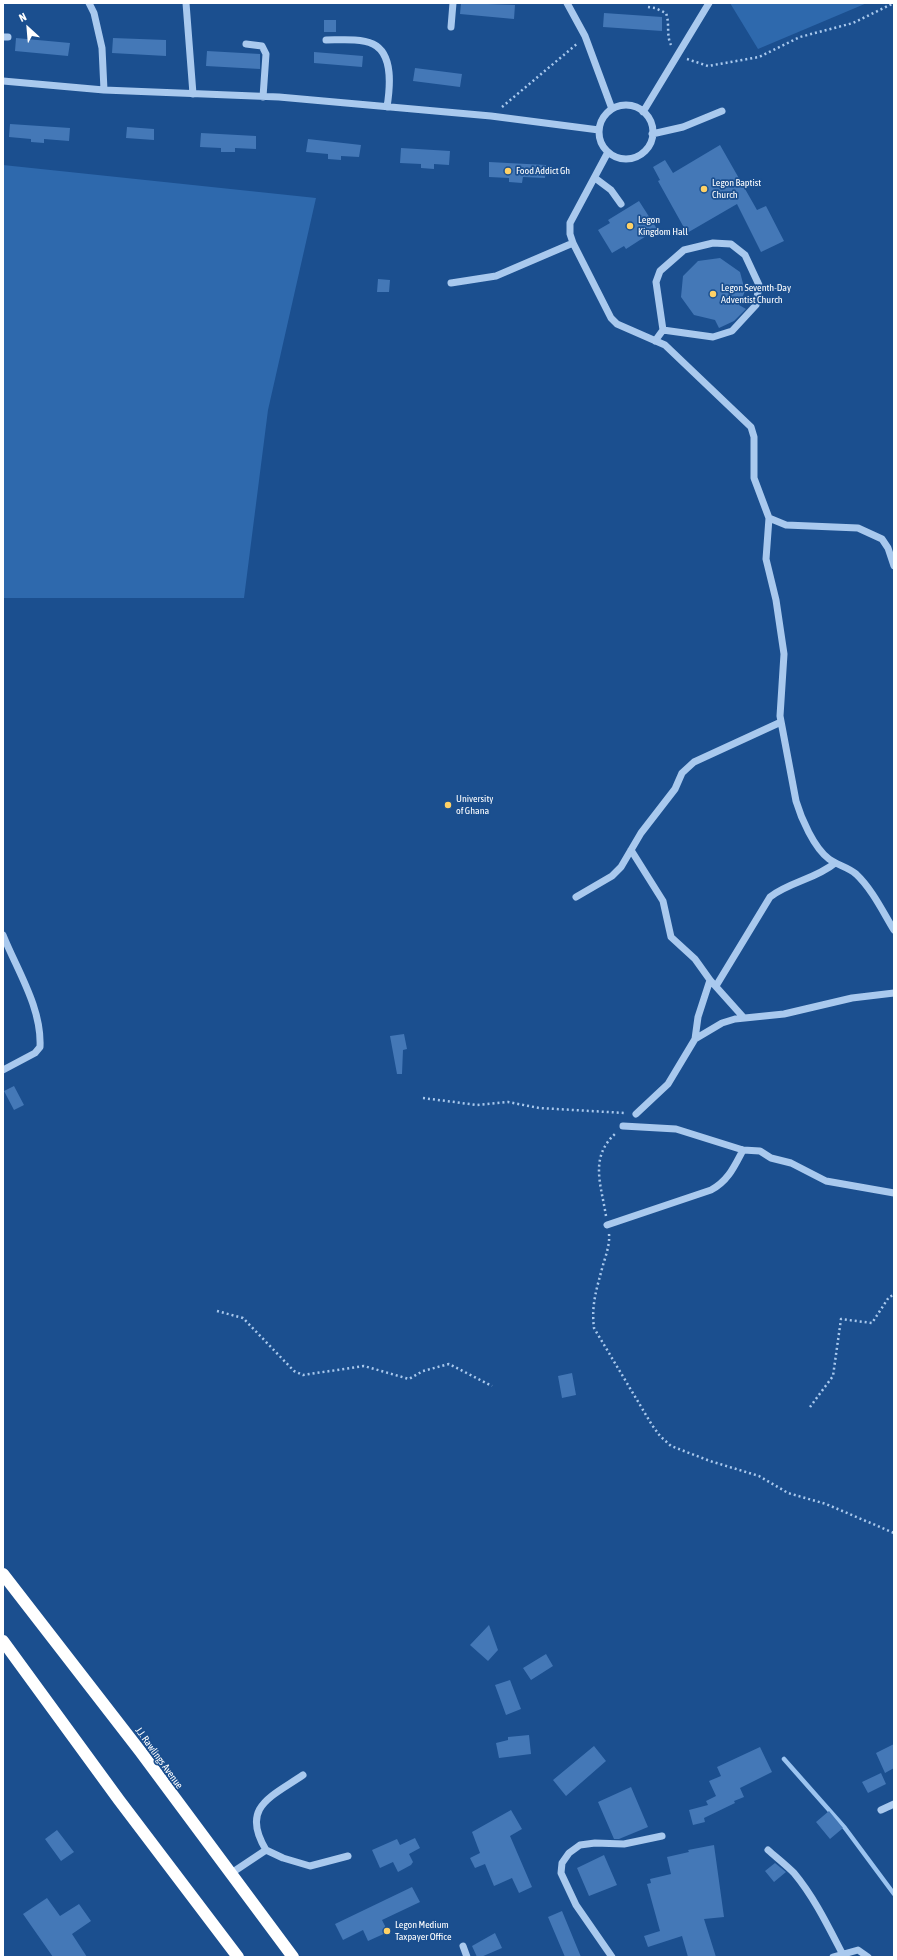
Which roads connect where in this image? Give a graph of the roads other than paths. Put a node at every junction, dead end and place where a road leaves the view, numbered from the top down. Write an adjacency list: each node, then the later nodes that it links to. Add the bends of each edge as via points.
1 (89, 3): 10 (street, via 94,13 102,48)
2 (186, 3): 11 (street)
3 (454, 3): 6 (street)
4 (567, 3): 14 (street, via 585,36)
5 (709, 3): 16 (street)
6 (451, 27)
7 (326, 40): 13 (street, via 372,44 382,50 390,88)
8 (246, 44): 12 (street, via 262,46 266,54)
9 (3, 82): 10 (street)
10 (104, 90): 11 (street)
11 (192, 94): 12 (street)
12 (263, 97): 13 (street)
13 (388, 107): 17 (street, via 491,116)
14 (612, 109): 16 (street, via 628,106 636,107); 17 (street, via 601,122)
15 (722, 111): 18 (street, via 683,127)
16 (643, 112): 18 (street, via 652,126)
17 (599, 130): 19 (street, via 599,139)
18 (652, 134): 19 (street, via 646,149 632,158 623,159)
19 (608, 152): 20 (street)
20 (595, 178): 21 (street, via 612,190); 22 (street, via 570,223)
21 (621, 204)
22 (573, 243): 23 (street, via 496,276); 25 (street, via 614,321 624,328)
23 (451, 283)
24 (663, 330): 24 (street, via 713,337 732,331 756,305 759,285 745,255 731,244 713,243 684,250 660,271 656,282); 25 (street)
25 (655, 340): 26 (street, via 680,358 751,427 754,437 754,478)
26 (769, 518): 27 (street, via 786,525 858,528 885,542); 28 (street, via 766,559 776,600 784,654)
27 (894, 566)
28 (781, 722): 29 (street, via 688,766 672,794); 30 (street, via 799,812 818,849)
29 (631, 850): 31 (street, via 612,876); 34 (street, via 663,901 671,937 695,959)
30 (835, 863): 32 (street, via 851,870 862,880); 35 (street, via 827,870 770,897)
31 (576, 897)
32 (894, 930)
33 (3, 934): 39 (street, via 22,975 38,1022 40,1047)
34 (710, 980): 35 (street); 38 (street, via 698,1017)
35 (716, 986): 37 (street)
36 (894, 993): 37 (street, via 852,998 784,1014)
37 (744, 1018): 38 (street, via 722,1023)
38 (695, 1039): 40 (street, via 668,1084)
39 (3, 1070)
40 (636, 1114)
41 (623, 1126): 42 (street, via 676,1129)
42 (743, 1150): 43 (street, via 760,1151 826,1181); 44 (street, via 728,1178 721,1185)
43 (894, 1193)
44 (607, 1225)
45 (3, 1574): 54 (highway, J.J. Rawlings Avenue, via 140,1751)
46 (3, 1641): 57 (highway)
47 (303, 1775): 51 (street, via 265,1802 257,1811 258,1832)
48 (894, 1804): 49 (street)
49 (881, 1810)
50 (662, 1836): 60 (street, via 624,1844 580,1845 569,1853 562,1863 561,1873 576,1905)
51 (266, 1850): 53 (street, via 310,1866); 54 (street)
52 (768, 1850): 56 (street, via 793,1872 803,1885)
53 (348, 1856)
54 (230, 1874): 58 (highway, J.J. Rawlings Avenue)
55 (464, 1946): 59 (street)
56 (842, 1953): 61 (street); 62 (street, via 858,1950)
57 (238, 1957)
58 (293, 1957)
59 (467, 1957)
60 (612, 1957)
61 (833, 1957)
62 (868, 1957)

